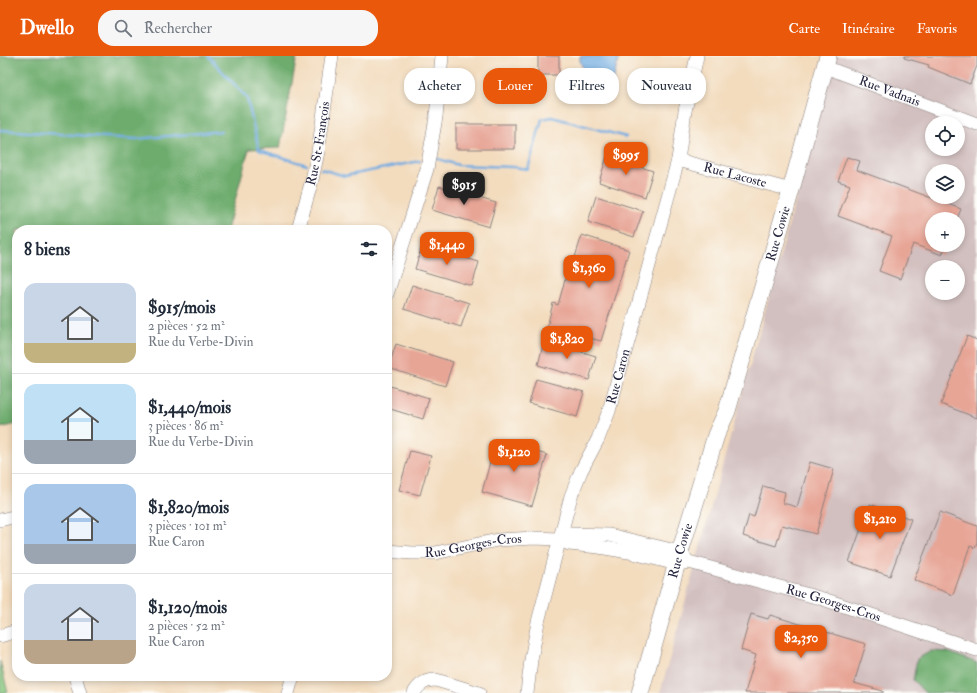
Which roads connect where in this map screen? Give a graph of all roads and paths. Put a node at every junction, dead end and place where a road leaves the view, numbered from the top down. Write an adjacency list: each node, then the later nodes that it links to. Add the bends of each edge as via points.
1 (332, 56): 8 (street, Rue St-François, via 318,152)
2 (442, 56): 9 (street, via 436,117 427,169)
3 (697, 56): 6 (street, Rue Caron)
4 (826, 62): 5 (street, Rue Vadnais); 7 (main road, Rue Cowie)
5 (977, 124)
6 (678, 160): 7 (street, Rue Lacoste); 12 (street, Rue Caron, via 609,410 571,496)
7 (791, 190): 14 (main road, Rue Cowie, via 727,411 724,437)
8 (299, 225)
9 (392, 278)
10 (12, 517): 11 (street)
11 (0, 520)
12 (559, 539): 13 (street, Rue Georges-Cros, via 498,540 435,553); 14 (street, Rue Georges-Cros, via 569,544 599,547 619,544); 24 (street, Rue Caron, via 538,622)
13 (392, 551)
14 (682, 559): 17 (street, Rue Georges-Cros, via 824,599); 25 (main road, Rue Cowie); 26 (main road, Rue Cowie)
15 (12, 632): 16 (street)
16 (0, 636)
17 (977, 650)
18 (76, 681): 20 (street)
19 (292, 681): 21 (street)
20 (80, 693)
21 (288, 693)
22 (414, 693): 23 (street, via 420,684 430,680)
23 (479, 693)
24 (527, 693)
25 (640, 693)
26 (652, 693)

